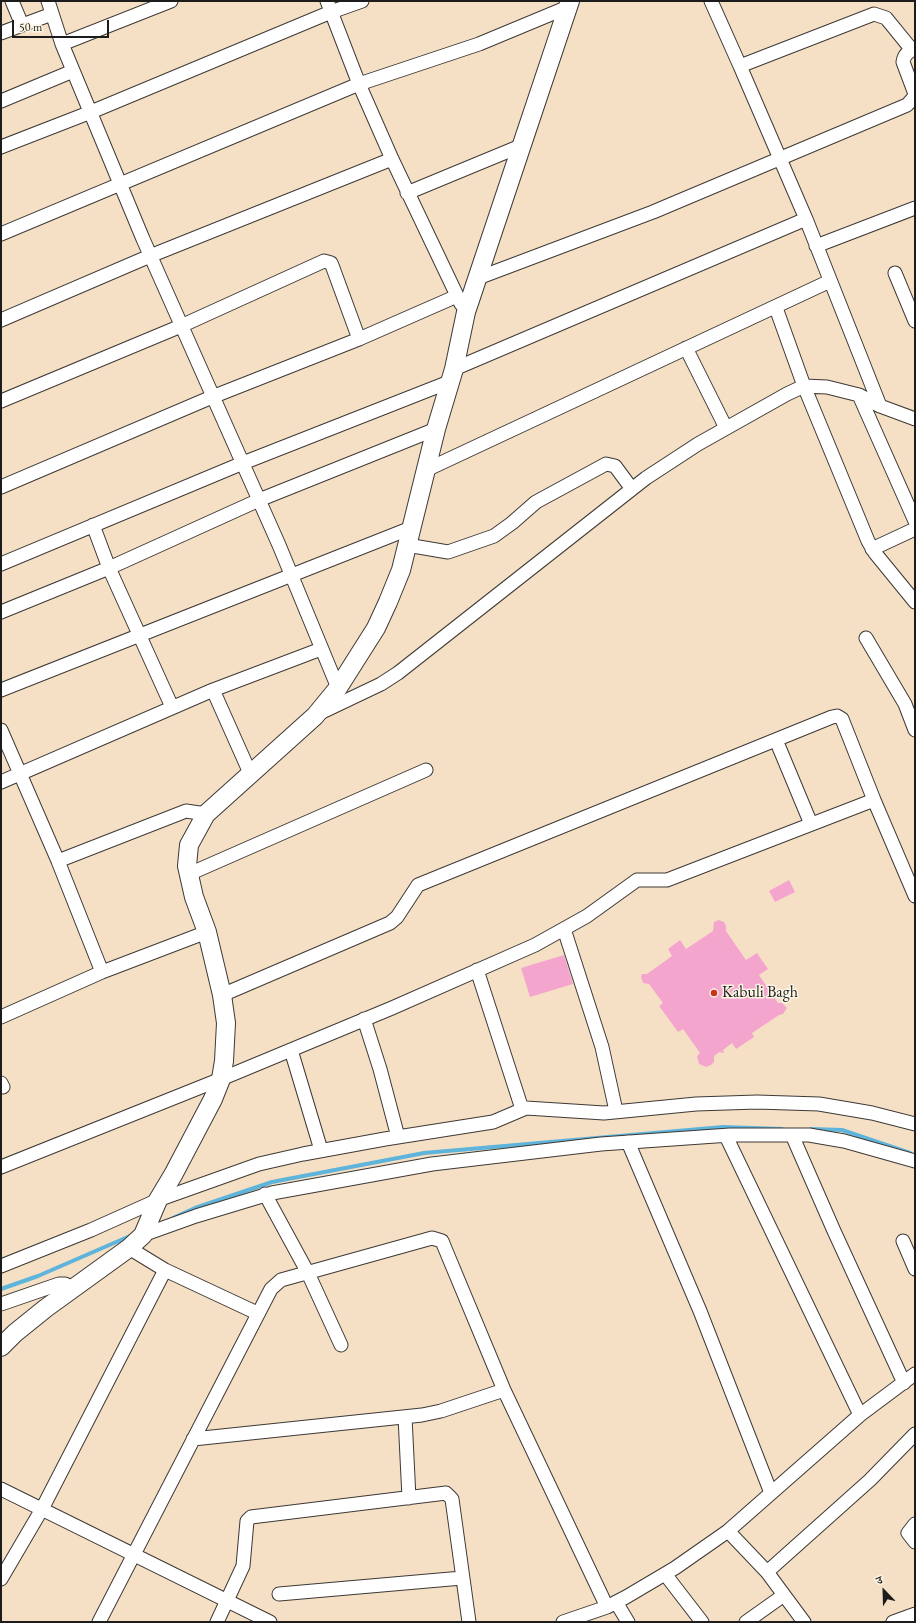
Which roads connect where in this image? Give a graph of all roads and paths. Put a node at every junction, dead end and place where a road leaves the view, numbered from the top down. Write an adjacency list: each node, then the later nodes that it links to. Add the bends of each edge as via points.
1 (12, 1): 9 (street)
2 (48, 1): 8 (street)
3 (171, 1): 11 (street)
4 (362, 1): 7 (street)
5 (710, 1): 13 (street)
6 (569, 4): 15 (street, via 479,44); 19 (street)
7 (329, 7): 15 (street); 18 (street)
8 (52, 14): 9 (street); 11 (street)
9 (22, 25): 10 (street)
10 (1, 34)
11 (62, 44): 14 (street)
12 (914, 49): 13 (street, via 886,18 874,14); 16 (street, via 906,53 903,62)
13 (740, 66): 21 (street)
14 (73, 71): 17 (street); 18 (street)
15 (359, 84): 22 (street); 23 (street)
16 (915, 92): 21 (street, via 907,105)
17 (1, 101)
18 (91, 112): 20 (street); 23 (street)
19 (523, 144): 24 (street); 31 (street)
20 (1, 147)
21 (778, 158): 26 (street); 31 (street, via 654,212)
22 (392, 159): 24 (street); 29 (street)
23 (120, 183): 27 (street); 29 (street)
24 (407, 194): 34 (street)
25 (915, 208): 28 (street)
26 (806, 219): 28 (street); 42 (street)
27 (1, 234)
28 (816, 246): 32 (street)
29 (150, 256): 37 (street); 39 (street)
30 (895, 273): 33 (street)
31 (478, 278): 36 (street)
32 (830, 282): 35 (street); 47 (street)
33 (910, 294): 38 (street)
34 (457, 296): 36 (street); 40 (street)
35 (776, 308): 41 (street); 43 (street)
36 (466, 312): 42 (street)
37 (1, 320)
38 (915, 321)
39 (181, 326): 40 (street, via 328,261 334,268); 45 (street); 46 (street)
40 (360, 339): 45 (street)
41 (686, 348): 49 (street); 52 (street)
42 (452, 376): 50 (street); 51 (street)
43 (804, 386): 44 (street, via 827,387); 49 (street); 60 (street)
44 (858, 395): 47 (street); 56 (street)
45 (212, 397): 51 (street); 53 (street)
46 (1, 401)
47 (880, 406): 48 (street)
48 (915, 419)
49 (726, 428): 54 (street, via 673,459)
50 (436, 429): 52 (street); 55 (street)
51 (243, 463): 55 (street); 57 (street)
52 (426, 470): 59 (street)
53 (1, 487)
54 (632, 489): 59 (street, via 615,466 606,464 536,502 494,536 448,552); 74 (street, via 398,673)
55 (259, 500): 62 (street); 63 (street)
56 (915, 521)
57 (93, 525): 61 (street); 62 (street)
58 (915, 529): 60 (street)
59 (409, 537): 63 (street); 69 (street, via 396,585 376,628)
60 (872, 549): 64 (street)
61 (1, 564)
62 (109, 568): 65 (street); 66 (street)
63 (291, 575): 66 (street); 68 (street)
64 (915, 602)
65 (1, 612)
66 (139, 634): 70 (street); 73 (street)
67 (866, 638): 72 (street)
68 (321, 649): 69 (street); 71 (street)
69 (338, 688): 74 (street)
70 (1, 690)
71 (212, 690): 73 (street); 79 (street)
72 (910, 701): 76 (street)
73 (172, 707): 80 (street)
74 (315, 716): 79 (street)
75 (1, 730): 80 (street)
76 (915, 730)
77 (776, 740): 82 (street, via 832,716 840,717); 84 (street); 92 (street, via 418,885 398,917 390,923)
78 (426, 770): 86 (street)
79 (250, 772): 83 (street)
80 (19, 773): 81 (street); 85 (street)
81 (1, 782)
82 (874, 800): 84 (street); 87 (street)
83 (206, 814): 85 (street, via 186,811); 86 (street, via 189,845)
84 (811, 824): 88 (street, via 667,880 638,880)
85 (58, 861): 91 (street)
86 (189, 874): 89 (street, via 194,897)
87 (915, 896)
88 (564, 929): 90 (street); 98 (street, via 602,1047)
89 (207, 932): 91 (street); 92 (street)
90 (478, 970): 94 (street); 97 (street)
91 (102, 972): 93 (street)
92 (222, 995): 96 (street, via 226,1023)
93 (1, 1017)
94 (364, 1019): 95 (street); 102 (street)
95 (291, 1050): 96 (street); 104 (street)
96 (221, 1079): 106 (street); 108 (street, via 210,1106)
97 (522, 1109): 98 (street, via 604,1113); 102 (street, via 493,1122)
98 (616, 1111): 99 (street, via 696,1104 819,1104)
99 (915, 1124)
100 (792, 1135): 101 (street); 105 (street, via 844,1141); 122 (street)
101 (726, 1136): 103 (street); 124 (street)
102 (398, 1137): 104 (street)
103 (628, 1142): 107 (street, via 529,1151 432,1164); 129 (street, via 700,1311)
104 (321, 1150): 108 (street, via 259,1164)
105 (915, 1161)
106 (1, 1166)
107 (265, 1194): 109 (street); 115 (street)
108 (156, 1204): 109 (street); 112 (street)
109 (144, 1234): 111 (street)
110 (903, 1241): 113 (street)
111 (129, 1248): 114 (street); 116 (street)
112 (1, 1266)
113 (915, 1269)
114 (165, 1270): 118 (street); 131 (street)
115 (308, 1273): 118 (street, via 275,1284); 119 (street); 123 (street, via 426,1238 442,1241)
116 (74, 1288): 117 (street, via 58,1284); 120 (street, via 15,1333)
117 (1, 1304)
118 (257, 1313): 127 (street)
119 (341, 1345)
120 (1, 1347)
121 (915, 1374): 122 (street)
122 (904, 1383): 124 (street)
123 (504, 1390): 125 (street, via 441,1411); 143 (street)
124 (860, 1415): 129 (street)
125 (405, 1417): 127 (street); 130 (street)
126 (915, 1434): 136 (street, via 870,1480)
127 (193, 1439): 135 (street)
128 (1, 1489): 131 (street)
129 (771, 1493): 133 (street)
130 (408, 1498): 138 (street, via 446,1493 450,1496); 142 (street, via 251,1517 247,1521 243,1566)
131 (42, 1509): 135 (street); 139 (street)
132 (915, 1524): 134 (street, via 908,1533)
133 (728, 1531): 136 (street); 137 (street)
134 (915, 1542)
135 (135, 1554): 142 (street); 145 (street)
136 (767, 1572): 141 (street)
137 (665, 1574): 143 (street); 151 (street)
138 (462, 1578): 140 (street); 148 (street)
139 (1, 1579)
140 (279, 1594)
141 (784, 1595): 152 (street); 153 (street)
142 (227, 1600): 146 (street); 147 (street)
143 (612, 1604): 149 (street); 150 (street)
144 (915, 1614): 154 (street)
145 (99, 1622)
146 (217, 1622)
147 (270, 1622)
148 (469, 1622)
149 (563, 1622)
150 (628, 1622)
151 (702, 1622)
152 (746, 1622)
153 (804, 1622)
154 (892, 1622)

